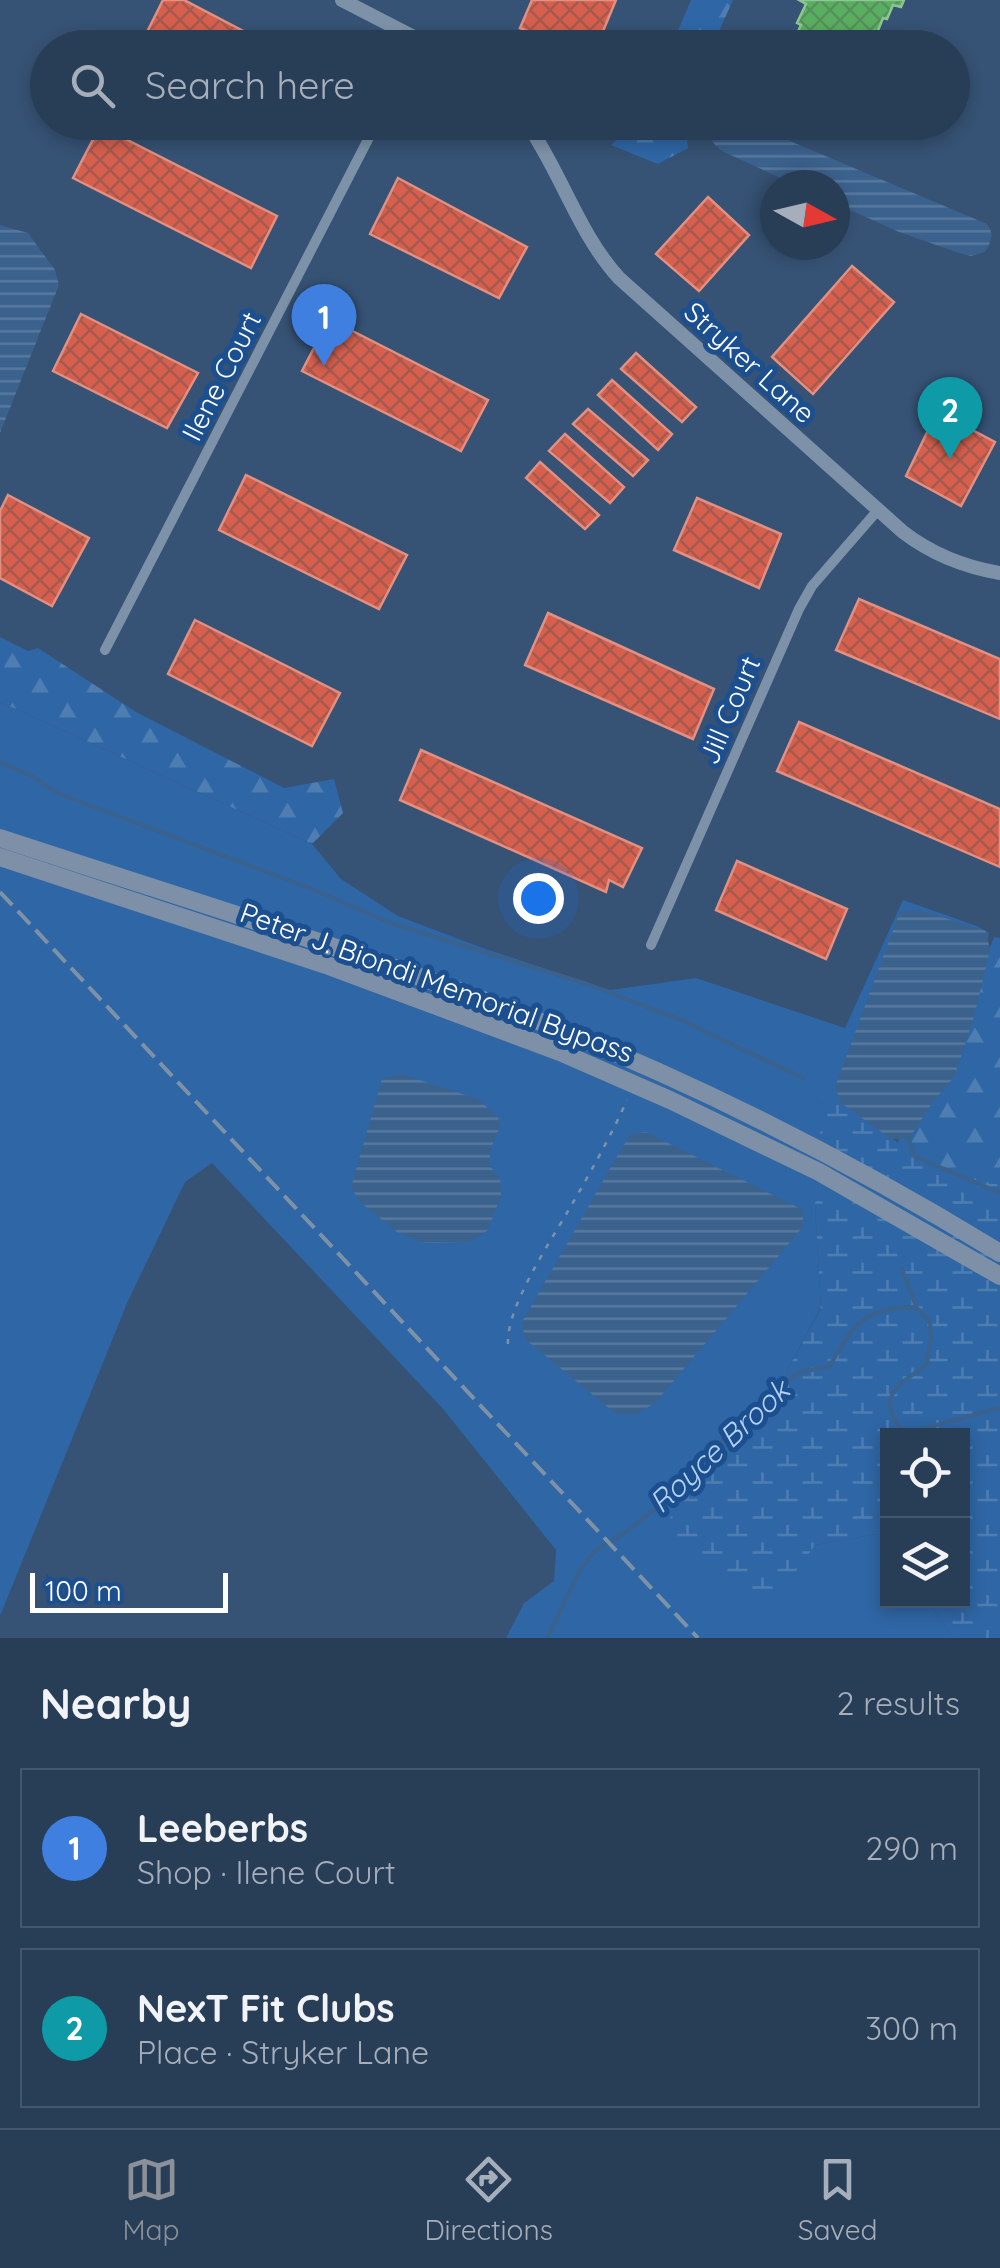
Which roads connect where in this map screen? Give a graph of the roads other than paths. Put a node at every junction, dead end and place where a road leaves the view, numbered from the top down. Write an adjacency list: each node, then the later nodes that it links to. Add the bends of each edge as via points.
1 (342, 0): 2 (street)
2 (394, 30)
3 (368, 140): 7 (street, Ilene Court)
4 (538, 140): 5 (street, Stryker Lane, via 618,278)
5 (878, 510): 6 (street, Stryker Lane, via 935,554); 10 (street, Jill Court, via 799,608)
6 (1000, 573)
7 (105, 650)
8 (0, 838): 11 (highway, Peter J. Biondi Memorial Bypass, via 374,961 587,1042 820,1150)
9 (0, 857): 12 (highway, Peter J. Biondi Memorial Bypass, via 560,1052 819,1172)
10 (651, 946)
11 (1000, 1252)
12 (1000, 1276)

